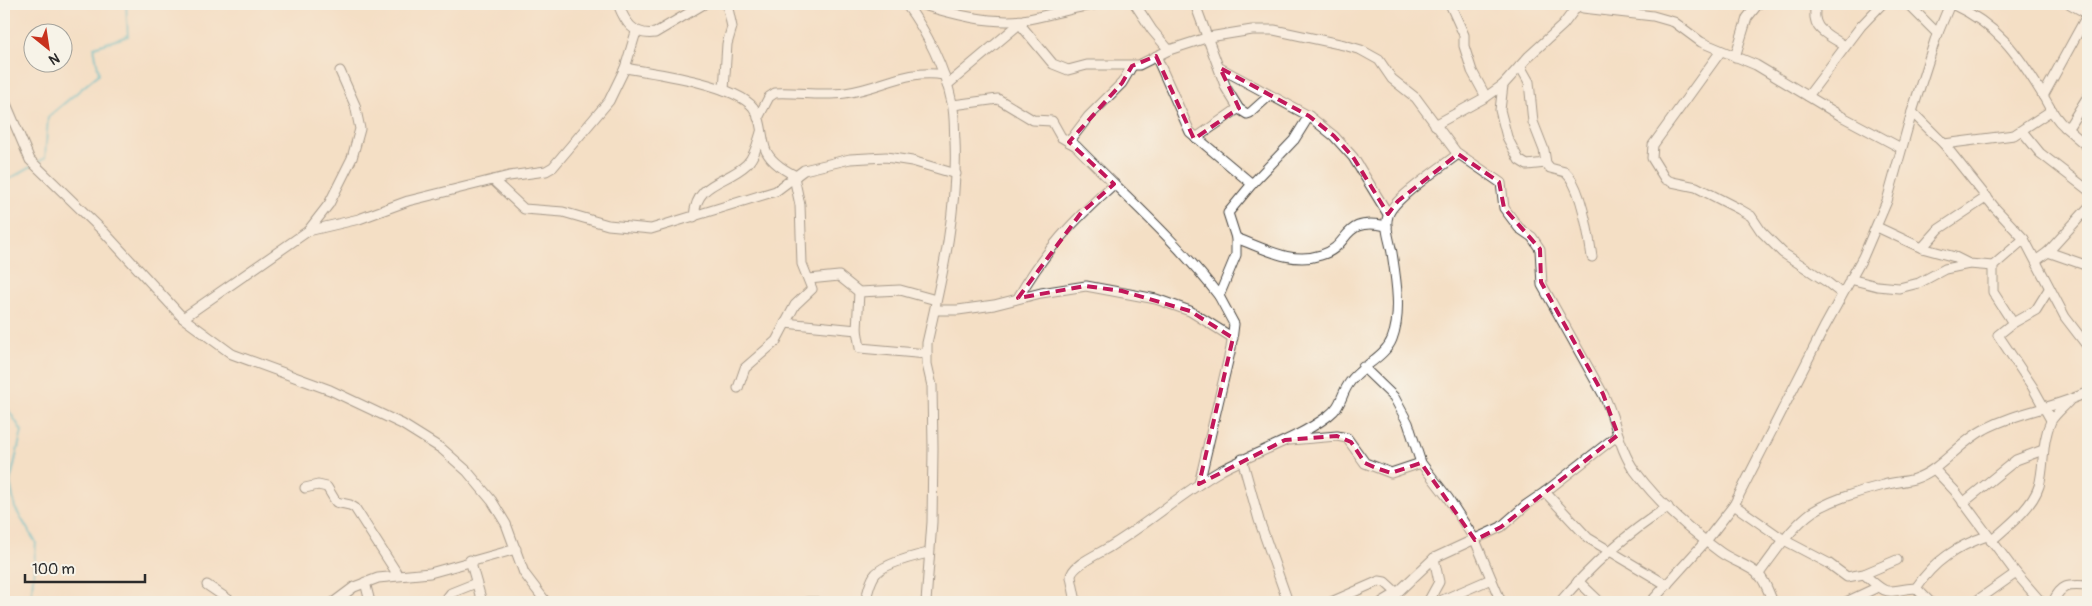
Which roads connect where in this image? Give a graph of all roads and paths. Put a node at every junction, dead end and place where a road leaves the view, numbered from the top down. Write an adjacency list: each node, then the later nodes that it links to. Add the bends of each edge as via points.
1 (618, 4): 19 (street, via 624,19)
2 (704, 4): 19 (street, via 655,33)
3 (727, 4): 35 (street, via 732,27 727,44)
4 (906, 4): 32 (street, via 916,17)
5 (920, 4): 18 (street, via 976,17)
6 (1099, 4): 18 (street)
7 (1135, 4): 23 (street)
8 (1195, 4): 21 (street)
9 (1450, 4): 37 (street, via 1463,34 1472,71)
10 (1577, 4): 24 (street, via 1592,9 1659,17 1674,22 1698,40); 28 (street, via 1563,25)
11 (1758, 4): 26 (street, via 1747,18)
12 (1816, 4): 22 (street, via 1814,21 1817,26)
13 (1882, 4): 22 (street)
14 (1908, 4): 20 (street)
15 (1951, 4): 20 (street); 39 (street, via 1974,14 1997,31 2017,54)
16 (2070, 4): 17 (street)
17 (2088, 14): 39 (street)
18 (1022, 21): 27 (street, via 1043,55 1061,68 1068,70 1103,64); 33 (street)
19 (636, 32): 29 (street)
20 (1938, 34): 46 (street)
21 (1209, 37): 23 (street); 30 (street); 51 (street, via 1274,30 1361,50 1384,64 1392,79 1416,98)
22 (1845, 46): 38 (street)
23 (1169, 50): 25 (street)
24 (1721, 51): 26 (street); 88 (street, via 1653,145 1652,158 1665,179 1696,187 1751,216 1783,254)
25 (1156, 56): 27 (street); 55 (street, via 1186,124)
26 (1735, 57): 38 (street, via 1776,75)
27 (1132, 66): 56 (street, via 1122,83 1088,117)
28 (1520, 66): 34 (street); 61 (street, via 1528,77 1533,122)
29 (625, 68): 35 (street); 64 (street, via 599,116 554,167)
30 (1220, 68): 36 (street); 43 (street, via 1226,88)
31 (340, 71): 74 (street, via 355,105 360,129 342,179 329,204)
32 (944, 75): 33 (street); 50 (street, via 908,74 870,88 844,93 775,93 769,97)
33 (947, 85): 42 (street)
34 (1503, 85): 37 (street); 44 (street)
35 (724, 90): 50 (street, via 745,101)
36 (1269, 96): 43 (street, via 1249,114); 48 (street)
37 (1488, 96): 44 (street); 51 (street)
38 (1808, 96): 59 (street)
39 (2043, 96): 45 (street)
40 (2088, 96): 47 (street)
41 (4, 99): 93 (street, via 30,160 104,232)
42 (953, 105): 56 (street, via 998,99 1033,120 1052,121 1061,137); 62 (street)
43 (1239, 109): 55 (street)
44 (1500, 110): 61 (street, via 1507,137 1520,162 1526,165)
45 (2052, 110): 52 (street); 54 (street)
46 (1912, 112): 57 (street); 59 (street)
47 (2078, 112): 49 (street); 52 (street, via 2070,125)
48 (1309, 116): 66 (street, via 1294,140); 70 (street, via 1353,157)
49 (2088, 117)
50 (758, 118): 53 (street)
51 (1435, 124): 60 (street)
52 (2064, 127): 58 (street)
53 (762, 129): 63 (street, via 768,154); 71 (street, via 750,160 698,198)
54 (2022, 130): 57 (street, via 1999,138); 67 (street, via 2040,153)
55 (1196, 138): 66 (street)
56 (1069, 142): 65 (street)
57 (1944, 144): 68 (street)
58 (2088, 147)
59 (1901, 148): 73 (street)
60 (1458, 154): 70 (street, via 1398,200); 106 (street, via 1501,183 1504,208 1514,222 1534,239 1540,252 1542,285 1603,394)
61 (1546, 163): 79 (street, via 1550,168 1565,172 1573,184 1587,225)
62 (956, 174): 63 (street, via 912,161 866,157 810,168); 91 (street, via 953,216)
63 (795, 177): 71 (street, via 776,191); 85 (street, via 800,205 802,264)
64 (493, 180): 71 (street, via 524,208 563,212 608,225 651,229); 74 (street)
65 (1114, 184): 89 (street, via 1199,269); 90 (street, via 1069,226 1034,268)
66 (1252, 184): 75 (street, via 1228,213)
67 (2088, 190)
68 (1987, 198): 76 (street); 77 (street, via 1939,229)
69 (2088, 208): 78 (street)
70 (1388, 214): 72 (street)
71 (694, 217)
72 (1387, 226): 75 (street, via 1376,223 1357,226 1323,255 1298,258 1283,257); 100 (street, via 1395,276 1396,324 1386,349)
73 (1877, 227): 77 (street); 84 (street)
74 (308, 231): 93 (street)
75 (1236, 238): 89 (street, via 1236,259)
76 (2024, 239): 80 (street); 82 (street)
77 (1922, 248): 81 (street, via 1955,256)
78 (2048, 252): 80 (street); 83 (street)
79 (1592, 257)
80 (2037, 260): 86 (street)
81 (1969, 264): 82 (street); 84 (street, via 1945,269 1919,283 1899,288)
82 (1993, 266): 95 (street, via 1993,292)
83 (2088, 266)
84 (1850, 279): 88 (street)
85 (809, 280): 87 (street, via 839,276); 94 (street, via 812,289 794,306)
86 (2049, 289): 95 (street, via 2036,310); 98 (street)
87 (859, 292): 91 (street, via 900,290); 96 (street)
88 (1842, 294): 116 (street)
89 (1219, 296): 97 (street, via 1234,322)
90 (1018, 298): 92 (street, via 994,305); 97 (street, via 1082,286 1122,291 1190,311)
91 (936, 300): 92 (street)
92 (935, 310): 99 (street)
93 (183, 318): 122 (street, via 232,354 338,394 402,424 442,449 468,472 492,501)
94 (785, 323): 96 (street); 101 (street, via 776,342 745,368)
95 (2013, 323): 104 (street, via 2000,332 1999,339)
96 (857, 330): 99 (street, via 861,349)
97 (1232, 338): 112 (street)
98 (2088, 347)
99 (927, 354): 124 (street, via 932,386 933,448 932,522)
100 (1363, 367): 107 (street, via 1350,382 1335,410); 110 (street, via 1394,397 1408,424)
101 (738, 388)
102 (2088, 392): 103 (street)
103 (2070, 400): 104 (street); 105 (street)
104 (2045, 408): 105 (street); 111 (street, via 2021,412 1983,430)
105 (2051, 420): 108 (street)
106 (1618, 434): 114 (street); 117 (street, via 1635,471)
107 (1285, 440): 109 (street); 110 (street, via 1346,438 1365,463 1391,472)
108 (2043, 450): 115 (street, via 2016,460); 118 (street, via 2039,486 2033,498 2015,520)
109 (1242, 459): 112 (street); 154 (street)
110 (1421, 463): 119 (street)
111 (1934, 469): 115 (street); 120 (street, via 1914,479 1885,484 1827,505 1808,515)
112 (1199, 484): 153 (street, via 1074,569 1071,577)
113 (305, 488): 130 (street, via 327,487 336,502 355,508)
114 (1545, 492): 119 (street, via 1501,527); 123 (street, via 1583,533)
115 (1963, 503): 118 (street)
116 (1734, 505): 120 (street); 121 (street)
117 (1668, 507): 121 (street); 123 (street)
118 (1989, 539): 128 (street); 140 (street, via 1958,548 1935,564)
119 (1475, 540): 125 (street); 132 (street)
120 (1784, 540): 129 (street, via 1847,577); 131 (street)
121 (1706, 541): 131 (street); 137 (street)
122 (516, 549): 126 (street); 148 (street, via 527,578)
123 (1610, 549): 133 (street); 137 (street)
124 (928, 553): 151 (street, via 877,573); 152 (street)
125 (1434, 558): 141 (street); 157 (street, via 1439,582)
126 (470, 560): 130 (street, via 430,573); 135 (street)
127 (1896, 560): 129 (street)
128 (2016, 573): 166 (street); 167 (street)
129 (1864, 574): 139 (street)
130 (398, 575): 134 (street)
131 (1758, 575): 163 (street)
132 (1491, 579): 158 (street); 159 (street)
133 (1578, 581): 160 (street); 161 (street)
134 (365, 582): 144 (street); 145 (street)
135 (476, 584): 146 (street, via 451,593); 147 (street)
136 (207, 585): 143 (street)
137 (1666, 586): 162 (street)
138 (2088, 586): 168 (street, via 2064,587)
139 (1878, 587): 140 (street, via 1894,593); 164 (street)
140 (1916, 588): 165 (street)
141 (1397, 592): 142 (street, via 1381,581); 156 (street)
142 (1346, 600): 155 (street)
143 (232, 602)
144 (334, 602)
145 (370, 602)
146 (444, 602)
147 (482, 602)
148 (546, 602)
149 (808, 602): 150 (street)
150 (818, 602)
151 (865, 602)
152 (926, 602)
153 (1076, 602)
154 (1288, 602)
155 (1331, 602)
156 (1382, 602)
157 (1428, 602)
158 (1438, 602)
159 (1501, 602)
160 (1560, 602)
161 (1600, 602)
162 (1651, 602)
163 (1773, 602)
164 (1846, 602)
165 (1930, 602)
166 (1977, 602)
167 (2041, 602)
168 (2053, 602)

